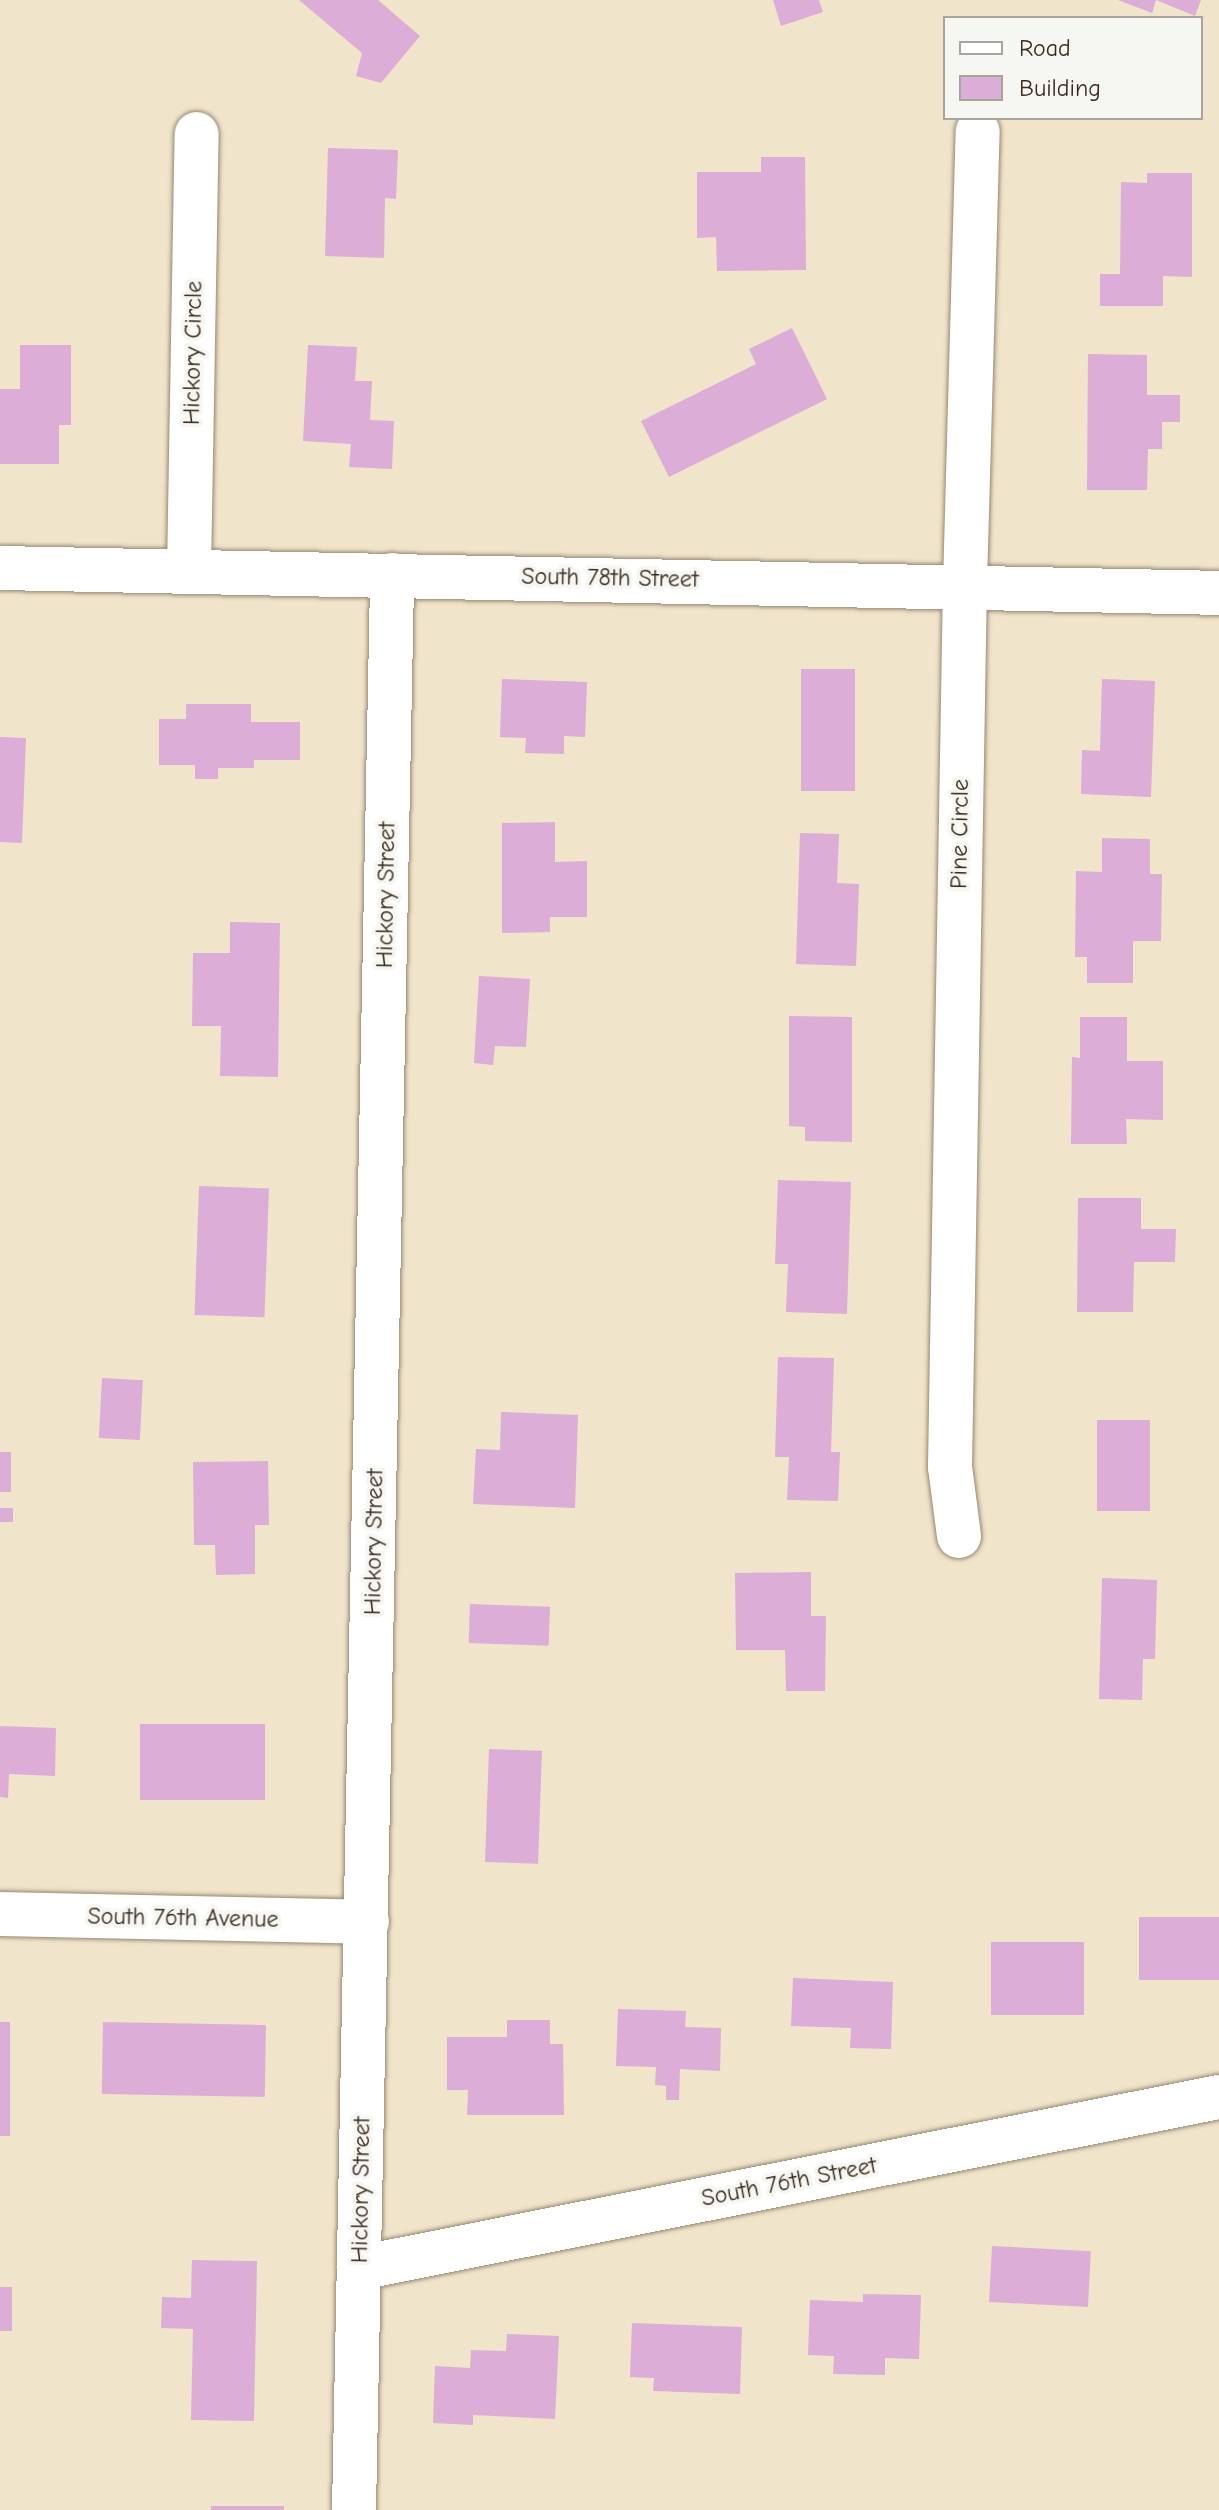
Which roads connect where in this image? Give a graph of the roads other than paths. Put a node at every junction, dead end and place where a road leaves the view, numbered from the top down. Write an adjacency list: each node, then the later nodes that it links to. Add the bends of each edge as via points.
1 (978, 131): 6 (street, Pine Circle)
2 (197, 134): 4 (street, Hickory Circle)
3 (0, 568): 4 (street, South 78th Street)
4 (189, 571): 5 (street, South 78th Street)
5 (392, 575): 6 (street, South 78th Street); 10 (street, Hickory Street)
6 (965, 584): 7 (street, South 78th Street); 8 (street, Pine Circle, via 950,1467)
7 (1219, 593)
8 (959, 1536)
9 (0, 1914): 10 (street, South 76th Avenue)
10 (367, 1922): 12 (street, Hickory Street)
11 (1219, 2097): 12 (street, South 76th Street)
12 (359, 2268): 13 (street, Hickory Street)
13 (354, 2510)

